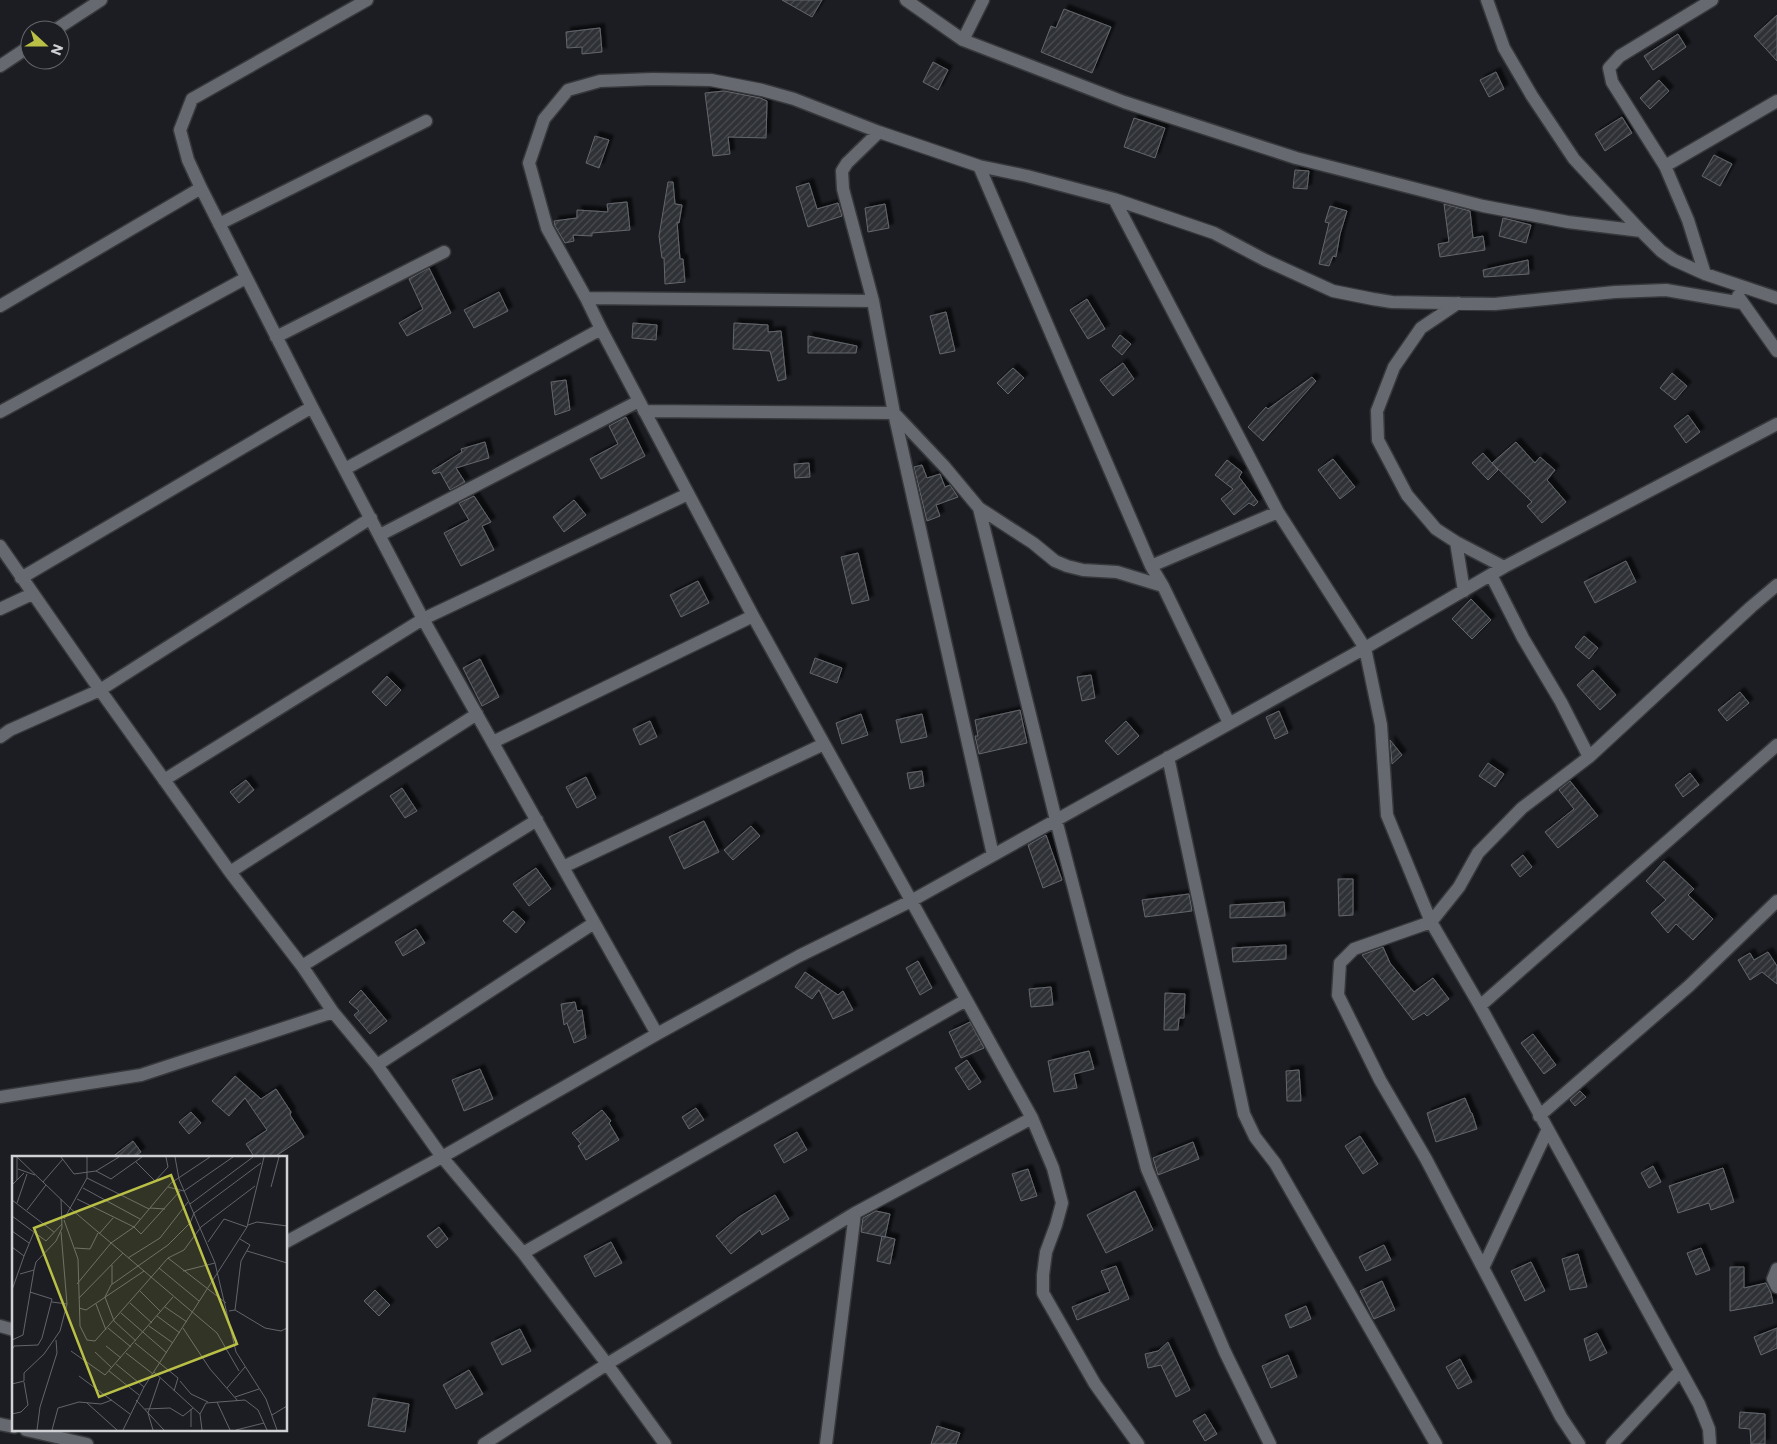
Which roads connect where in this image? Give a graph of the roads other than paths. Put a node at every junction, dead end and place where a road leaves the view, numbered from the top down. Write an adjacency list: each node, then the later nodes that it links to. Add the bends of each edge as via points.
1 (101, 0): 7 (street)
2 (367, 0): 16 (street, via 192,99 180,130 188,160)
3 (906, 0): 8 (street)
4 (983, 0): 8 (street)
5 (1487, 0): 19 (street, via 1504,48 1574,159)
6 (1712, 0): 15 (street, via 1620,56 1609,68 1612,82)
7 (70, 20)
8 (963, 40): 19 (street, via 1124,102 1296,158 1483,206 1568,222)
9 (20, 53): 10 (street)
10 (0, 66)
11 (1777, 101): 15 (street)
12 (426, 121): 18 (street)
13 (879, 132): 14 (street); 24 (street, via 794,99 711,80 653,78 600,81 568,90 544,119 530,163 547,228); 26 (street, via 842,171 843,189)
14 (979, 166): 17 (street); 46 (street)
15 (1665, 166): 21 (street, via 1688,220)
16 (201, 188): 18 (street); 29 (street)
17 (1114, 198): 27 (street, via 1214,233 1333,291 1392,302); 41 (street)
18 (219, 224): 22 (street)
19 (1641, 231): 21 (street, via 1674,260)
20 (444, 252): 31 (street)
21 (1705, 274): 23 (street)
22 (246, 278): 31 (street); 35 (street)
23 (1731, 283): 25 (street); 28 (street)
24 (586, 298): 26 (street); 30 (street)
25 (1777, 298)
26 (873, 301): 36 (street)
27 (1458, 303): 28 (street, via 1495,304 1666,290); 44 (street, via 1421,328 1394,367 1377,411 1378,440 1407,495 1436,529)
28 (1742, 303): 32 (street)
29 (0, 306)
30 (601, 329): 33 (street); 38 (street)
31 (276, 337): 34 (street)
32 (1777, 351)
33 (641, 406): 36 (street); 39 (street); 43 (street)
34 (312, 407): 38 (street); 49 (street)
35 (0, 412)
36 (894, 413): 40 (street); 70 (street)
37 (1777, 424): 47 (street)
38 (345, 469): 42 (street)
39 (688, 494): 55 (street); 56 (street)
40 (979, 508): 51 (street, via 1055,561 1083,570 1117,572); 69 (street)
41 (1278, 512): 46 (street); 57 (street)
42 (371, 518): 43 (street); 58 (street)
43 (380, 536): 56 (street)
44 (1456, 542): 47 (street); 52 (street)
45 (0, 546): 49 (street)
46 (1151, 566): 51 (street)
47 (1504, 568): 48 (street)
48 (1491, 575): 52 (street); 66 (street)
49 (21, 578): 53 (street)
50 (1777, 585): 66 (street)
51 (1163, 586): 60 (street)
52 (1464, 591): 57 (street)
53 (32, 594): 54 (street); 58 (street)
54 (0, 609)
55 (753, 616): 62 (street); 63 (street)
56 (423, 619): 59 (street); 67 (street)
57 (1365, 648): 60 (street); 75 (street, via 1381,725 1387,815)
58 (100, 690): 61 (street); 67 (street)
59 (477, 714): 62 (street); 72 (street)
60 (1228, 724): 65 (street)
61 (0, 737)
62 (493, 742): 68 (street)
63 (824, 744): 71 (street); 73 (street)
64 (1777, 745): 79 (street)
65 (1168, 757): 69 (street); 103 (street, via 1244,1114)
66 (1589, 757): 75 (street, via 1522,808 1478,854)
67 (164, 780): 72 (street)
68 (537, 820): 71 (street); 77 (street)
69 (1056, 820): 70 (street); 102 (street, via 1147,1169 1226,1352)
70 (993, 855): 73 (street)
71 (563, 867): 76 (street)
72 (230, 872): 77 (street)
73 (911, 901): 78 (street); 81 (street, via 799,956)
74 (1777, 901): 84 (street, via 1689,986)
75 (1431, 922): 79 (street); 91 (street, via 1354,949 1340,962 1338,995 1380,1080)
76 (594, 923): 81 (street); 82 (street)
77 (302, 966): 80 (street)
78 (966, 1000): 85 (street); 90 (street)
79 (1480, 1006): 84 (street)
80 (332, 1012): 82 (street); 83 (street, via 141,1075)
81 (657, 1034): 87 (street)
82 (377, 1065): 87 (street)
83 (0, 1097)
84 (1539, 1116): 86 (street)
85 (1032, 1118): 88 (street); 101 (street, via 1053,1168 1062,1203 1046,1252 1043,1294 1095,1384)
86 (1547, 1131): 91 (street); 95 (street)
87 (442, 1157): 89 (street); 90 (street)
88 (855, 1213): 94 (street); 100 (street)
89 (288, 1241)
90 (523, 1253): 94 (street)
91 (1483, 1268): 104 (street, via 1561,1417)
92 (1777, 1268): 93 (street, via 1773,1279)
93 (1777, 1287)
94 (608, 1364): 98 (street); 99 (street)
95 (1680, 1371): 105 (street); 106 (street, via 1709,1428)
96 (35, 1432): 97 (street)
97 (86, 1444)
98 (484, 1444)
99 (665, 1444)
100 (826, 1444)
101 (1138, 1444)
102 (1270, 1444)
103 (1436, 1444)
104 (1579, 1444)
105 (1612, 1444)
106 (1710, 1444)

